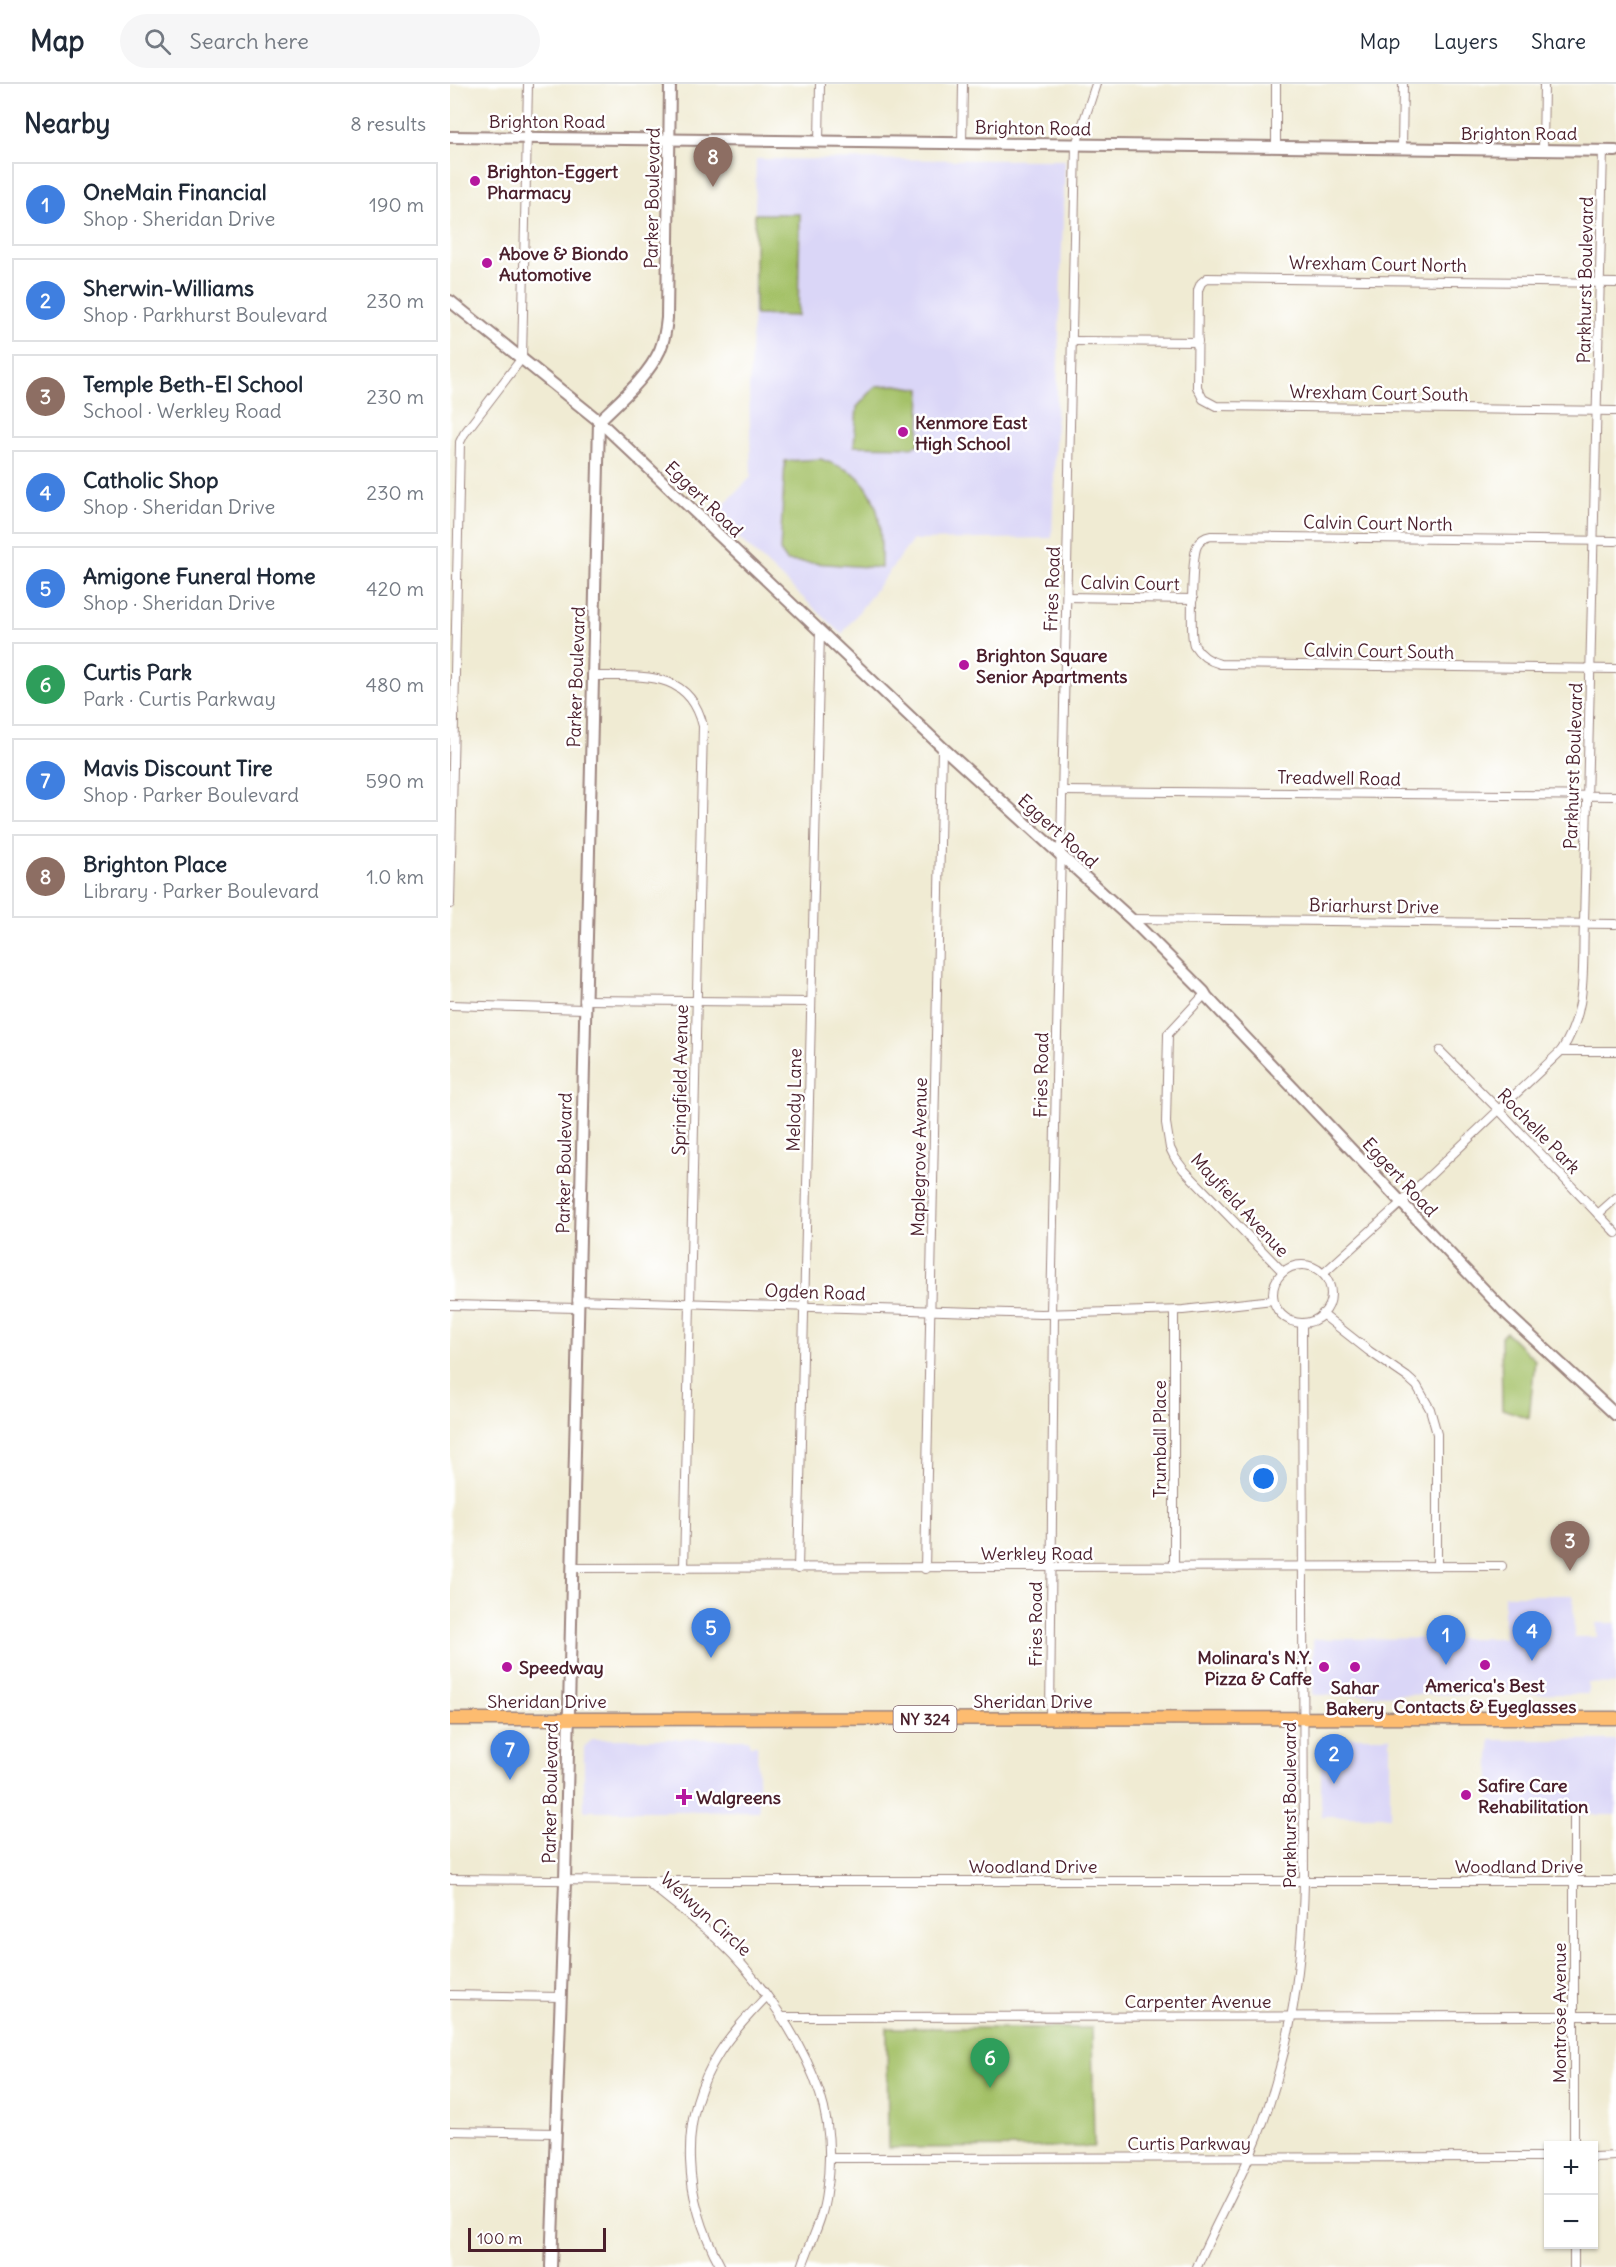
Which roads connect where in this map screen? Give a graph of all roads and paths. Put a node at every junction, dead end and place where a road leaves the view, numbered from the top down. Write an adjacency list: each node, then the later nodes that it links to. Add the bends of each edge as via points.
1 (528, 84): 10 (street)
2 (670, 84): 11 (street, Parker Boulevard)
3 (819, 84): 12 (street)
4 (963, 84): 13 (street)
5 (1096, 84): 14 (street, Fries Road)
6 (1276, 84): 15 (street)
7 (1403, 84): 16 (street)
8 (1544, 84): 17 (street)
9 (450, 137): 10 (street, Brighton Road)
10 (528, 137): 11 (street, Brighton Road); 25 (street)
11 (669, 138): 12 (street, Brighton Road); 28 (street, Parker Boulevard, via 665,334 652,364)
12 (819, 142): 13 (street, Brighton Road)
13 (962, 144): 14 (street, Brighton Road)
14 (1076, 145): 15 (street, Brighton Road); 23 (street, Fries Road)
15 (1275, 147): 16 (street, Brighton Road)
16 (1402, 149): 17 (street, Brighton Road)
17 (1544, 150): 18 (street, Brighton Road)
18 (1603, 150): 19 (street, Brighton Road); 20 (street, Parkhurst Boulevard)
19 (1616, 150)
20 (1600, 283): 21 (street, Wrexham Court North); 24 (street, Wrexham Court North, via 1207,278 1198,290); 26 (street, Parkhurst Boulevard)
21 (1616, 283)
22 (450, 301): 25 (street, Eggert Road)
23 (1072, 341): 24 (street); 33 (street, Fries Road)
24 (1198, 342): 26 (street, Wrexham Court South, via 1197,387 1203,399 1216,406)
25 (522, 358): 28 (street, Eggert Road); 29 (street)
26 (1598, 411): 27 (street, Wrexham Court South); 31 (street, Parkhurst Boulevard)
27 (1616, 411)
28 (599, 421): 35 (street, Eggert Road); 38 (street, Parker Boulevard)
29 (460, 442): 30 (street); 44 (street)
30 (450, 444)
31 (1594, 540): 32 (street, Calvin Court North); 34 (street, Calvin Court North, via 1211,536 1201,540 1194,554); 36 (street, Parkhurst Boulevard)
32 (1616, 541)
33 (1067, 597): 34 (street, Calvin Court); 40 (street, Fries Road)
34 (1193, 599): 36 (street, Calvin Court South, via 1195,645 1205,658 1220,664)
35 (820, 631): 39 (street, Eggert Road); 50 (street, Melody Lane)
36 (1591, 668): 37 (street, Calvin Court South); 41 (street, Parkhurst Boulevard)
37 (1616, 669)
38 (592, 676): 49 (street, Springfield Avenue, via 662,679 690,696 700,715 703,726); 51 (street, Parker Boulevard)
39 (942, 747): 43 (street, Eggert Road); 68 (street, Maplegrove Avenue)
40 (1063, 791): 41 (street, Treadwell Road); 43 (street, Fries Road)
41 (1587, 796): 42 (street, Treadwell Road); 46 (street, Parkhurst Boulevard)
42 (1616, 796)
43 (1061, 856): 45 (street, Eggert Road); 70 (street, Fries Road)
44 (450, 904)
45 (1131, 919): 46 (street, Briarhurst Drive); 48 (street, Eggert Road)
46 (1584, 923): 47 (street, Briarhurst Drive); 54 (street, Parkhurst Boulevard, via 1580,1013)
47 (1616, 924)
48 (1205, 994): 58 (street, Eggert Road); 61 (street, Mayfield Avenue, via 1168,1034 1166,1123 1170,1148 1184,1170)
49 (697, 1001): 50 (street); 51 (street); 64 (street, Springfield Avenue)
50 (812, 1002): 67 (street, Melody Lane)
51 (584, 1004): 52 (street); 65 (street, Parker Boulevard)
52 (450, 1005)
53 (1440, 1051): 56 (street, Rochelle Park)
54 (1561, 1051): 55 (street); 56 (street, Parkhurst Boulevard)
55 (1616, 1052)
56 (1499, 1110): 58 (street, Parkhurst Boulevard); 59 (street, Rochelle Park)
57 (1616, 1198): 59 (street)
58 (1401, 1203): 62 (street, Parkhurst Boulevard); 73 (street, Eggert Road, via 1506,1313)
59 (1598, 1214): 60 (street, Rochelle Park)
60 (1616, 1233)
61 (1283, 1272): 62 (street, via 1306,1265); 63 (street, via 1274,1285)
62 (1323, 1274): 71 (street, via 1331,1291)
63 (1274, 1300): 69 (street, Ogden Road); 72 (street, via 1287,1319)
64 (691, 1303): 65 (street, Ogden Road); 67 (street, Ogden Road); 80 (street, Springfield Avenue)
65 (577, 1304): 66 (street, Ogden Road); 77 (street, Parker Boulevard)
66 (450, 1305)
67 (804, 1307): 68 (street, Ogden Road); 81 (street, Melody Lane)
68 (931, 1310): 70 (street, Ogden Road); 82 (street, Maplegrove Avenue)
69 (1174, 1311): 70 (street, Ogden Road); 79 (street, Trumball Place)
70 (1053, 1314): 78 (street, Fries Road)
71 (1322, 1314): 72 (street); 74 (street, via 1407,1377 1431,1408 1437,1434)
72 (1302, 1323): 76 (street, Parkhurst Boulevard)
73 (1616, 1415)
74 (1437, 1566): 75 (street, Werkley Road); 76 (street, Werkley Road)
75 (1502, 1566)
76 (1304, 1567): 79 (street, Werkley Road); 83 (street, Parkhurst Boulevard)
77 (572, 1568): 80 (street, Werkley Road); 86 (street, Parker Boulevard)
78 (1050, 1568): 79 (street, Werkley Road); 82 (street, Werkley Road); 87 (street, Fries Road)
79 (1174, 1568)
80 (684, 1569): 81 (street, Werkley Road)
81 (798, 1569): 82 (street, Werkley Road)
82 (925, 1569)
83 (1303, 1718): 84 (main road, Sheridan Drive / NY 324); 87 (main road, Sheridan Drive / NY 324); 94 (street, Parkhurst Boulevard)
84 (1616, 1718)
85 (450, 1719): 86 (main road, Sheridan Drive / NY 324)
86 (569, 1719): 87 (main road, Sheridan Drive / NY 324); 90 (street, Parker Boulevard)
87 (1050, 1719)
88 (1574, 1818): 92 (street, Montrose Avenue)
89 (450, 1879): 90 (street, Woodland Drive)
90 (565, 1881): 91 (street, Woodland Drive); 96 (street, Parker Boulevard)
91 (646, 1881): 94 (street, Woodland Drive); 97 (street, Welwyn Circle, via 716,1939)
92 (1574, 1881): 93 (street, Woodland Drive); 94 (street, Woodland Drive); 99 (street, Montrose Avenue)
93 (1616, 1881)
94 (1304, 1882): 98 (street, Parkhurst Boulevard, via 1302,1954)
95 (450, 1995): 96 (street)
96 (561, 1997): 103 (street, Parker Boulevard)
97 (766, 1997): 101 (street, Welwyn Circle); 112 (street, via 714,2061 700,2091 692,2130 693,2194)
98 (1293, 2016): 99 (street, Carpenter Avenue); 101 (street, Carpenter Avenue); 106 (street, Parkhurst Boulevard, via 1273,2094)
99 (1574, 2016): 100 (street, Carpenter Avenue); 104 (street, Montrose Avenue)
100 (1616, 2016)
101 (781, 2017): 109 (street, Welwyn Circle, via 820,2093)
102 (450, 2131): 103 (street)
103 (556, 2133): 111 (street, Parker Boulevard)
104 (1574, 2141)
105 (1616, 2156): 108 (street)
106 (1249, 2157): 107 (street, Curtis Parkway); 109 (street, Curtis Parkway); 114 (street, Parkhurst Boulevard)
107 (1544, 2157)
108 (1598, 2157)
109 (829, 2158): 113 (street, Welwyn Circle, via 822,2214)
110 (1574, 2249): 115 (street)
111 (551, 2267)
112 (721, 2267)
113 (802, 2267)
114 (1197, 2267)
115 (1574, 2267)

